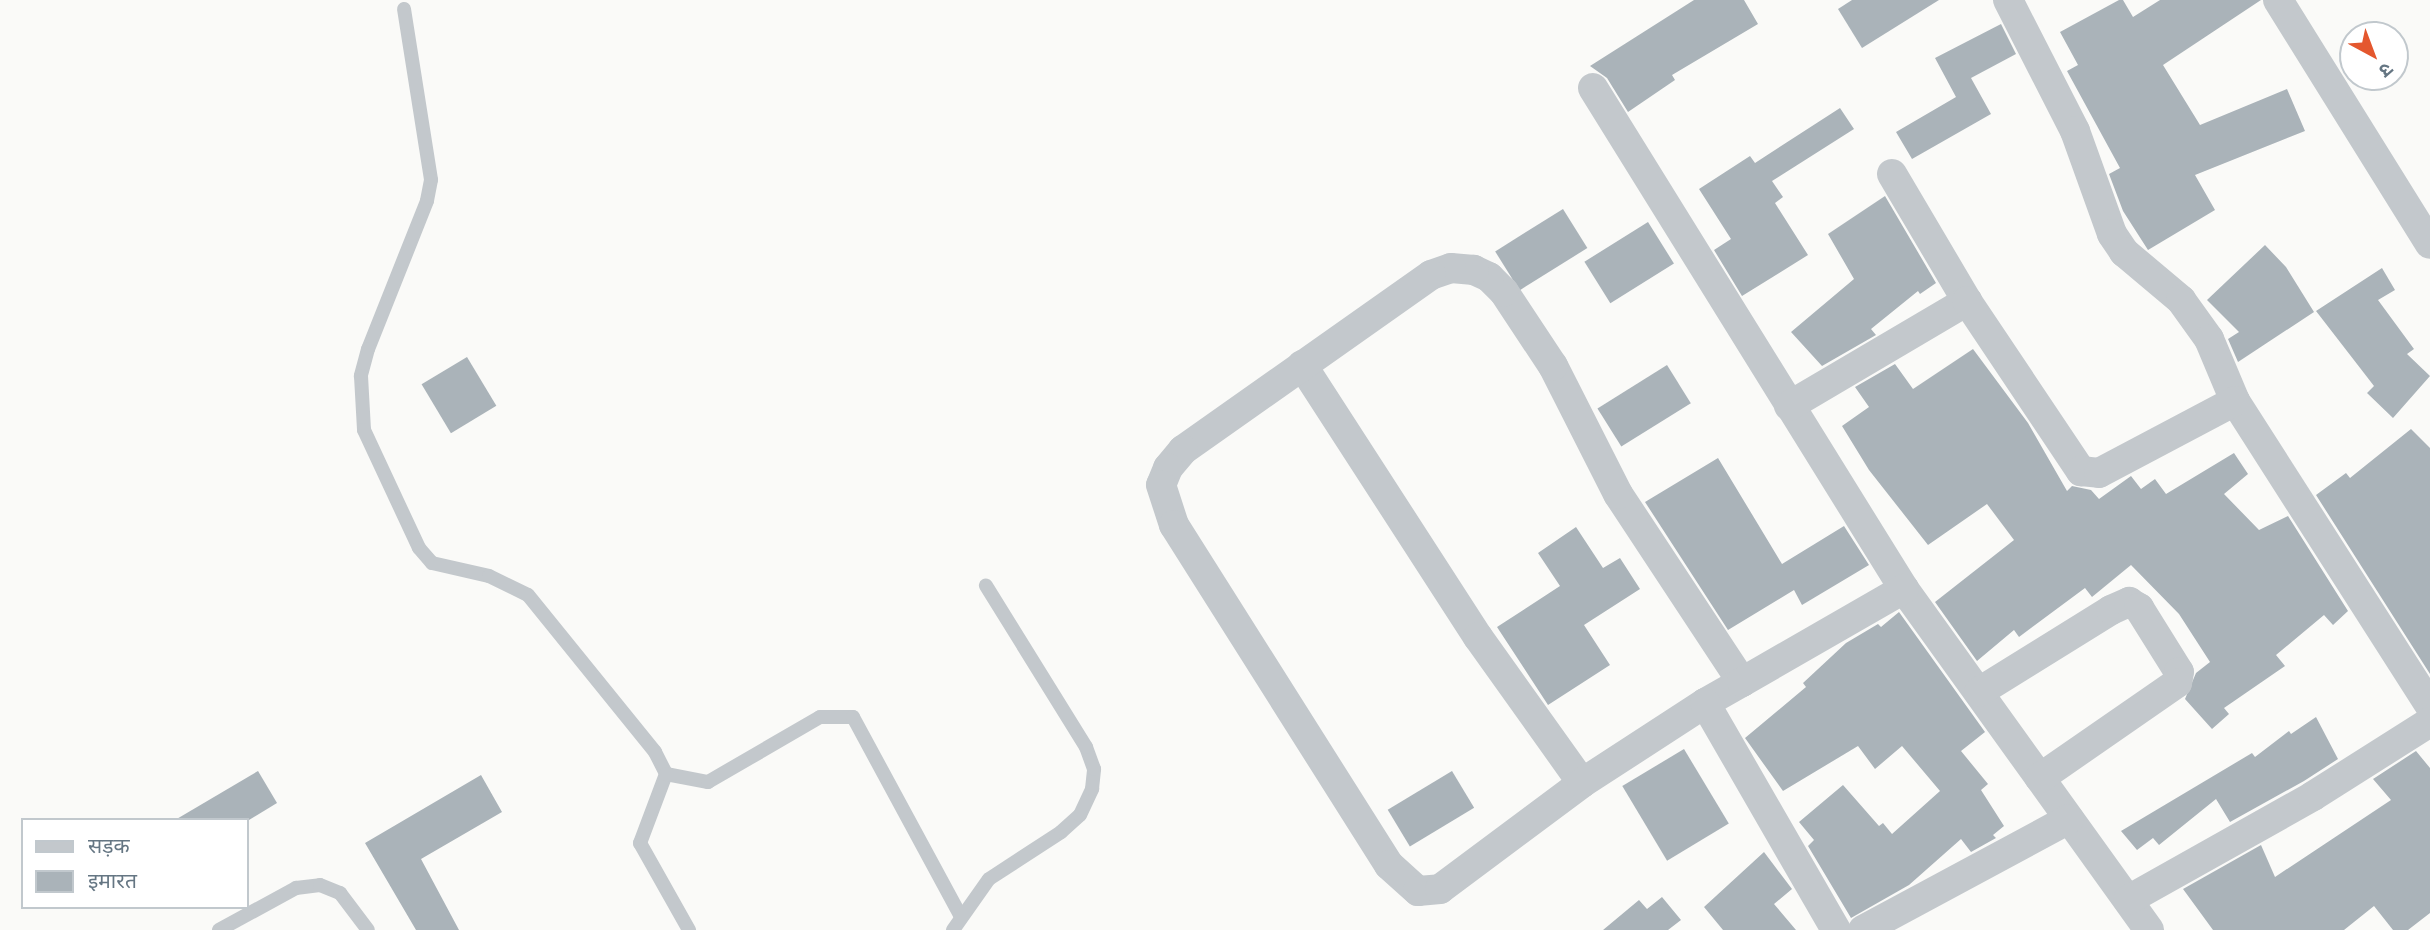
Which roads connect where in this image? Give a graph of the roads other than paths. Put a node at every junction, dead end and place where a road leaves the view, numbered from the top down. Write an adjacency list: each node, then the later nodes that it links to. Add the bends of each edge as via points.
1 (2008, 0): 9 (street, via 2075,131 2112,234 2124,251 2181,300 2209,339)
2 (2277, 0): 6 (street)
3 (404, 9): 18 (lane, via 431,180 427,201 368,349 361,376 364,430 419,548 432,563 489,576 528,595 655,752)
4 (1593, 88): 10 (street)
5 (1892, 174): 7 (street)
6 (2430, 244)
7 (1968, 301): 9 (street, via 2081,471 2099,473); 10 (street)
8 (1302, 365): 13 (street, via 1431,275 1451,268 1489,277 1553,366 1618,494); 20 (street, via 1478,637); 20 (street, via 1183,450 1161,485 1174,525 1388,865 1419,891 1440,889)
9 (2235, 401): 16 (street)
10 (1789, 406): 12 (street)
11 (986, 586): 23 (lane, via 1086,747 1094,769 1092,789 1080,815 1062,832 989,879)
12 (1904, 589): 13 (street); 14 (street)
13 (1742, 682): 15 (street)
14 (1979, 692): 19 (street); 19 (street, via 2111,610 2129,602 2139,608 2179,672 2177,683)
15 (1705, 703): 20 (street); 27 (street)
16 (2430, 706)
17 (2430, 722): 22 (street, via 2313,796)
18 (666, 775): 23 (lane, via 708,782 820,717 853,717); 26 (lane, via 640,843)
19 (2040, 778): 21 (street)
20 (1582, 783)
21 (2069, 819): 22 (street); 28 (street)
22 (2128, 900): 29 (street)
23 (957, 924)
24 (219, 930): 25 (lane, via 296,888 320,885 340,893)
25 (368, 930)
26 (689, 930)
27 (1836, 930)
28 (1863, 930)
29 (2149, 930)

